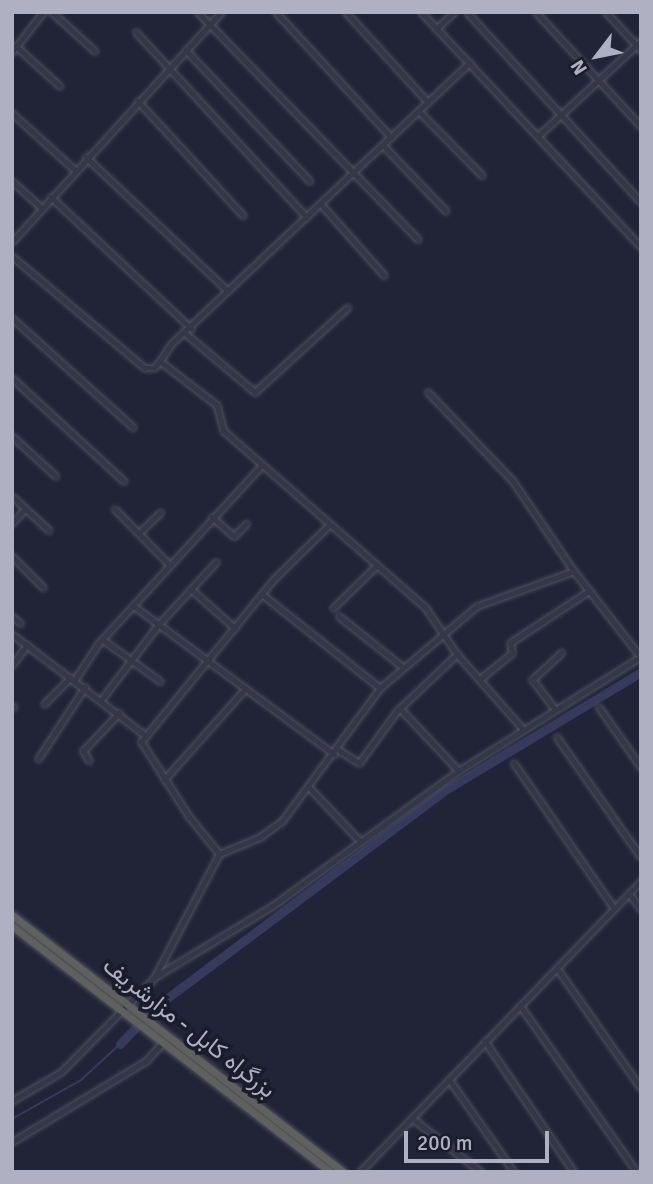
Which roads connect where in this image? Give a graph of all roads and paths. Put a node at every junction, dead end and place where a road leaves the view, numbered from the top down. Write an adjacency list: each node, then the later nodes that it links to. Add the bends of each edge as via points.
1 (43, 12): 16 (street)
2 (52, 12): 19 (street)
3 (198, 12): 12 (street)
4 (220, 12): 12 (street)
5 (276, 12): 32 (street)
6 (346, 12): 26 (street)
7 (421, 12): 13 (street)
8 (454, 12): 13 (street)
9 (467, 12): 29 (street)
10 (536, 12): 23 (street)
11 (606, 12): 15 (street)
12 (209, 24): 17 (street); 36 (street)
13 (436, 29): 21 (street)
14 (136, 32): 22 (street)
15 (638, 43): 18 (street); 23 (street)
16 (16, 46): 20 (street); 24 (street)
17 (186, 50): 22 (street); 39 (street)
18 (641, 50)
19 (95, 51)
20 (12, 52)
21 (469, 63): 26 (street); 31 (street)
22 (170, 68): 25 (street); 46 (street)
23 (598, 80): 29 (street); 30 (street)
24 (60, 86)
25 (138, 101): 34 (street); 45 (street)
26 (428, 102): 27 (street)
27 (419, 111): 32 (street); 37 (street)
28 (12, 113): 35 (street)
29 (561, 115): 31 (street); 41 (street)
30 (641, 126)
31 (538, 136): 49 (street)
32 (391, 137): 33 (street)
33 (383, 145): 36 (street); 44 (street)
34 (86, 158): 35 (street); 52 (street)
35 (74, 169): 40 (street)
36 (352, 174): 42 (street); 47 (street)
37 (482, 175)
38 (12, 181): 43 (street)
39 (310, 181)
40 (51, 197): 43 (street); 55 (street)
41 (641, 202)
42 (321, 204): 46 (street); 51 (street)
43 (41, 207): 48 (street)
44 (446, 211)
45 (243, 215)
46 (307, 216): 52 (street)
47 (418, 239)
48 (12, 242)
49 (641, 247)
50 (12, 256): 57 (street, via 145,368 155,368)
51 (384, 275)
52 (229, 292): 55 (street)
53 (347, 308): 56 (street, via 255,392)
54 (12, 318): 60 (street)
55 (191, 328): 56 (street)
56 (185, 332): 57 (street)
57 (160, 361): 62 (street, via 217,405 224,431)
58 (12, 378): 64 (street)
59 (428, 392): 79 (street, via 513,481)
60 (133, 427)
61 (12, 436): 63 (street)
62 (260, 467): 69 (street); 72 (street)
63 (56, 476)
64 (124, 481)
65 (12, 496): 66 (street)
66 (25, 509): 70 (street); 73 (street)
67 (115, 509): 74 (street)
68 (160, 513): 74 (street)
69 (212, 517): 71 (street, via 234,536); 77 (street)
70 (12, 523)
71 (246, 524)
72 (328, 526): 78 (street); 83 (street)
73 (49, 530)
74 (139, 533): 77 (street)
75 (12, 556): 80 (street)
76 (216, 562): 81 (street)
77 (169, 563): 84 (street)
78 (375, 567): 85 (street); 92 (street, via 426,608)
79 (574, 570): 82 (street); 92 (street, via 477,606)
80 (43, 587)
81 (191, 589): 89 (street); 90 (street)
82 (589, 590): 97 (street); 103 (street, via 510,643 512,653)
83 (262, 594): 90 (street); 107 (street)
84 (134, 606): 89 (street); 93 (street)
85 (333, 608)
86 (12, 616): 88 (street)
87 (339, 616): 101 (street)
88 (20, 623)
89 (159, 624): 98 (street); 99 (street)
90 (235, 628): 99 (street)
91 (12, 634): 94 (street)
92 (443, 634): 96 (street); 101 (street)
93 (102, 639): 98 (street); 102 (street)
94 (27, 645): 100 (street); 102 (street)
95 (561, 653): 112 (street, via 532,680)
96 (457, 654): 103 (street); 111 (street)
97 (641, 657): 112 (street)
98 (131, 659): 104 (street); 108 (street)
99 (208, 661): 106 (street); 115 (street)
100 (12, 665)
101 (403, 667): 107 (street)
102 (72, 679): 105 (street); 109 (street)
103 (480, 679): 114 (street)
104 (160, 681)
105 (85, 688): 108 (street); 118 (street)
106 (245, 688): 117 (street); 123 (street)
107 (380, 688): 117 (street)
108 (101, 700): 113 (street)
109 (44, 704)
110 (599, 707): 121 (street)
111 (400, 708): 117 (street, via 359,763); 122 (street)
112 (555, 710): 114 (street)
113 (119, 713): 115 (street); 119 (street, via 83,751)
114 (524, 730): 122 (street)
115 (145, 734): 123 (street, via 141,743)
116 (557, 737): 127 (street)
117 (335, 752): 124 (street)
118 (38, 759)
119 (89, 761)
120 (514, 763): 130 (street)
121 (641, 767)
122 (459, 771): 125 (street)
123 (164, 780): 126 (street)
124 (310, 788): 125 (street); 126 (street, via 282,821 260,837)
125 (361, 842): 135 (street, via 273,906)
126 (219, 853): 135 (street)
127 (641, 857)
128 (641, 881): 129 (street)
129 (629, 893): 130 (street); 131 (street)
130 (614, 908): 134 (street)
131 (641, 909)
132 (12, 915): 136 (highway, بزرگراه کابل - مزارشریف)
133 (12, 926): 138 (highway, بزرگراه کابل - مزارشریف)
134 (557, 967): 137 (street); 143 (street)
135 (154, 978): 136 (street)
136 (128, 1005): 138 (street); 139 (highway, بزرگراه کابل - مزارشریف)
137 (520, 1005): 140 (street); 153 (street)
138 (122, 1013): 139 (highway, بزرگراه کابل - مزارشریف); 144 (street, via 61,1072)
139 (155, 1032): 141 (highway, بزرگراه کابل - مزارشریف); 148 (highway, بزرگراه کابل - مزارشریف)
140 (485, 1041): 142 (street); 152 (street)
141 (162, 1043): 146 (street, via 146,1061); 147 (highway, بزرگراه کابل - مزارشریف)
142 (449, 1079): 145 (street); 151 (street)
143 (641, 1088)
144 (12, 1101)
145 (412, 1118): 149 (street); 150 (street)
146 (12, 1142)
147 (330, 1172)
148 (343, 1172)
149 (360, 1172)
150 (481, 1172)
151 (514, 1172)
152 (575, 1172)
153 (637, 1172)

